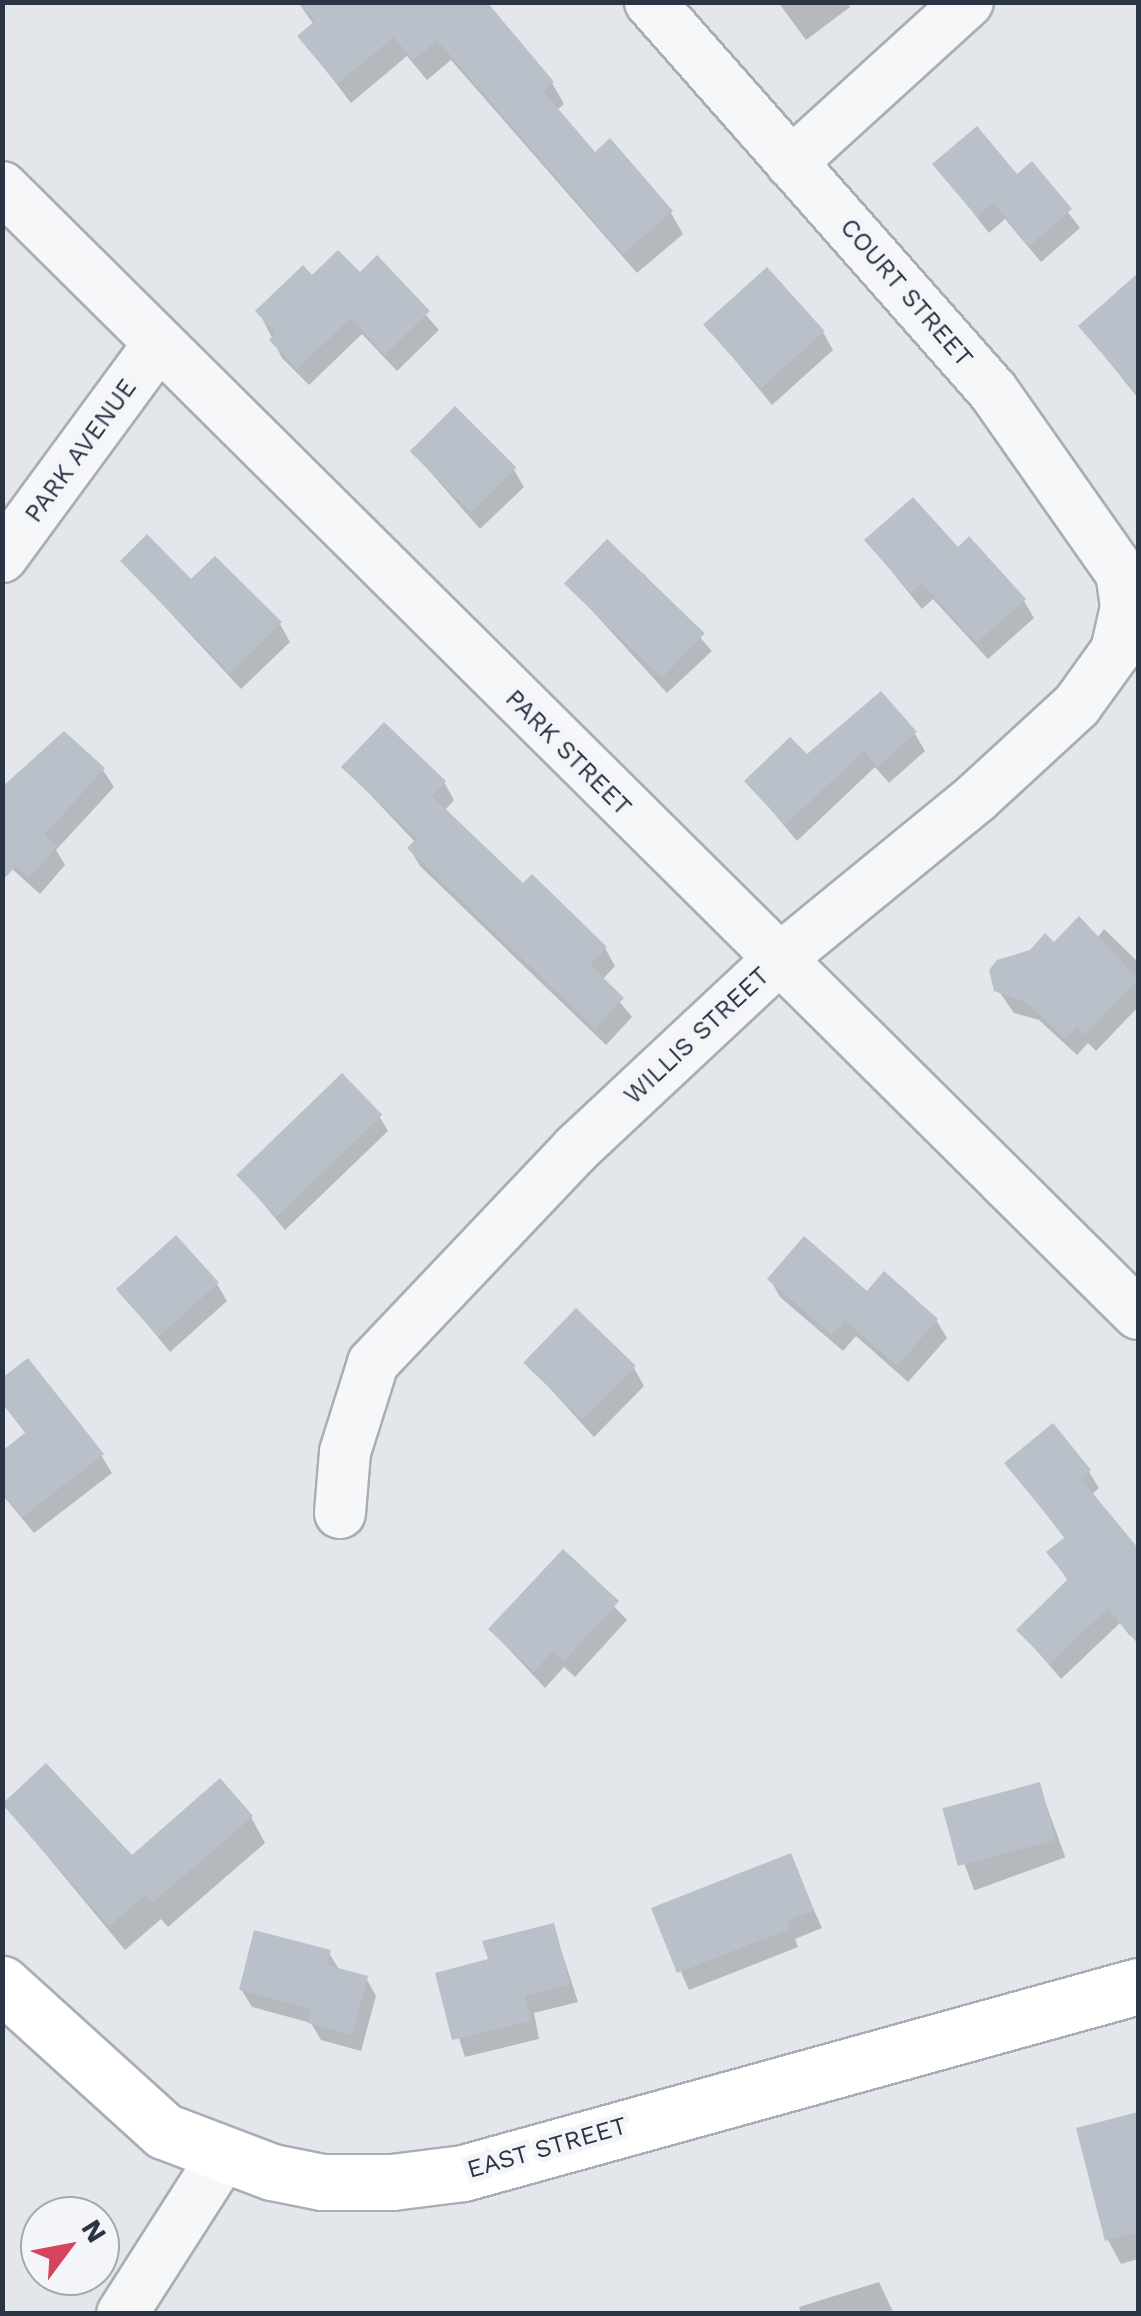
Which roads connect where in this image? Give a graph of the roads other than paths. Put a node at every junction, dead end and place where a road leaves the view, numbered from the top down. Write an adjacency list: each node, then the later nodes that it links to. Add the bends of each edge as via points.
1 (650, 2): 3 (street, COURT STREET)
2 (968, 2): 3 (street)
3 (791, 162): 7 (street, COURT STREET, via 993,391 1114,562)
4 (2, 187): 5 (street, PARK STREET)
5 (158, 344): 6 (street, PARK AVENUE); 8 (street, PARK STREET)
6 (2, 557)
7 (1126, 608): 8 (street, WILLIS STREET, via 1116,651 1076,706 976,798)
8 (777, 961): 9 (street, PARK STREET); 10 (street, WILLIS STREET, via 576,1150 373,1363 345,1452)
9 (1138, 1314)
10 (340, 1514)
11 (2, 1984): 13 (main road, EAST STREET, via 164,2130)
12 (1138, 1986): 13 (main road, EAST STREET, via 463,2173 322,2182)
13 (223, 2156): 14 (street)
14 (122, 2314)

